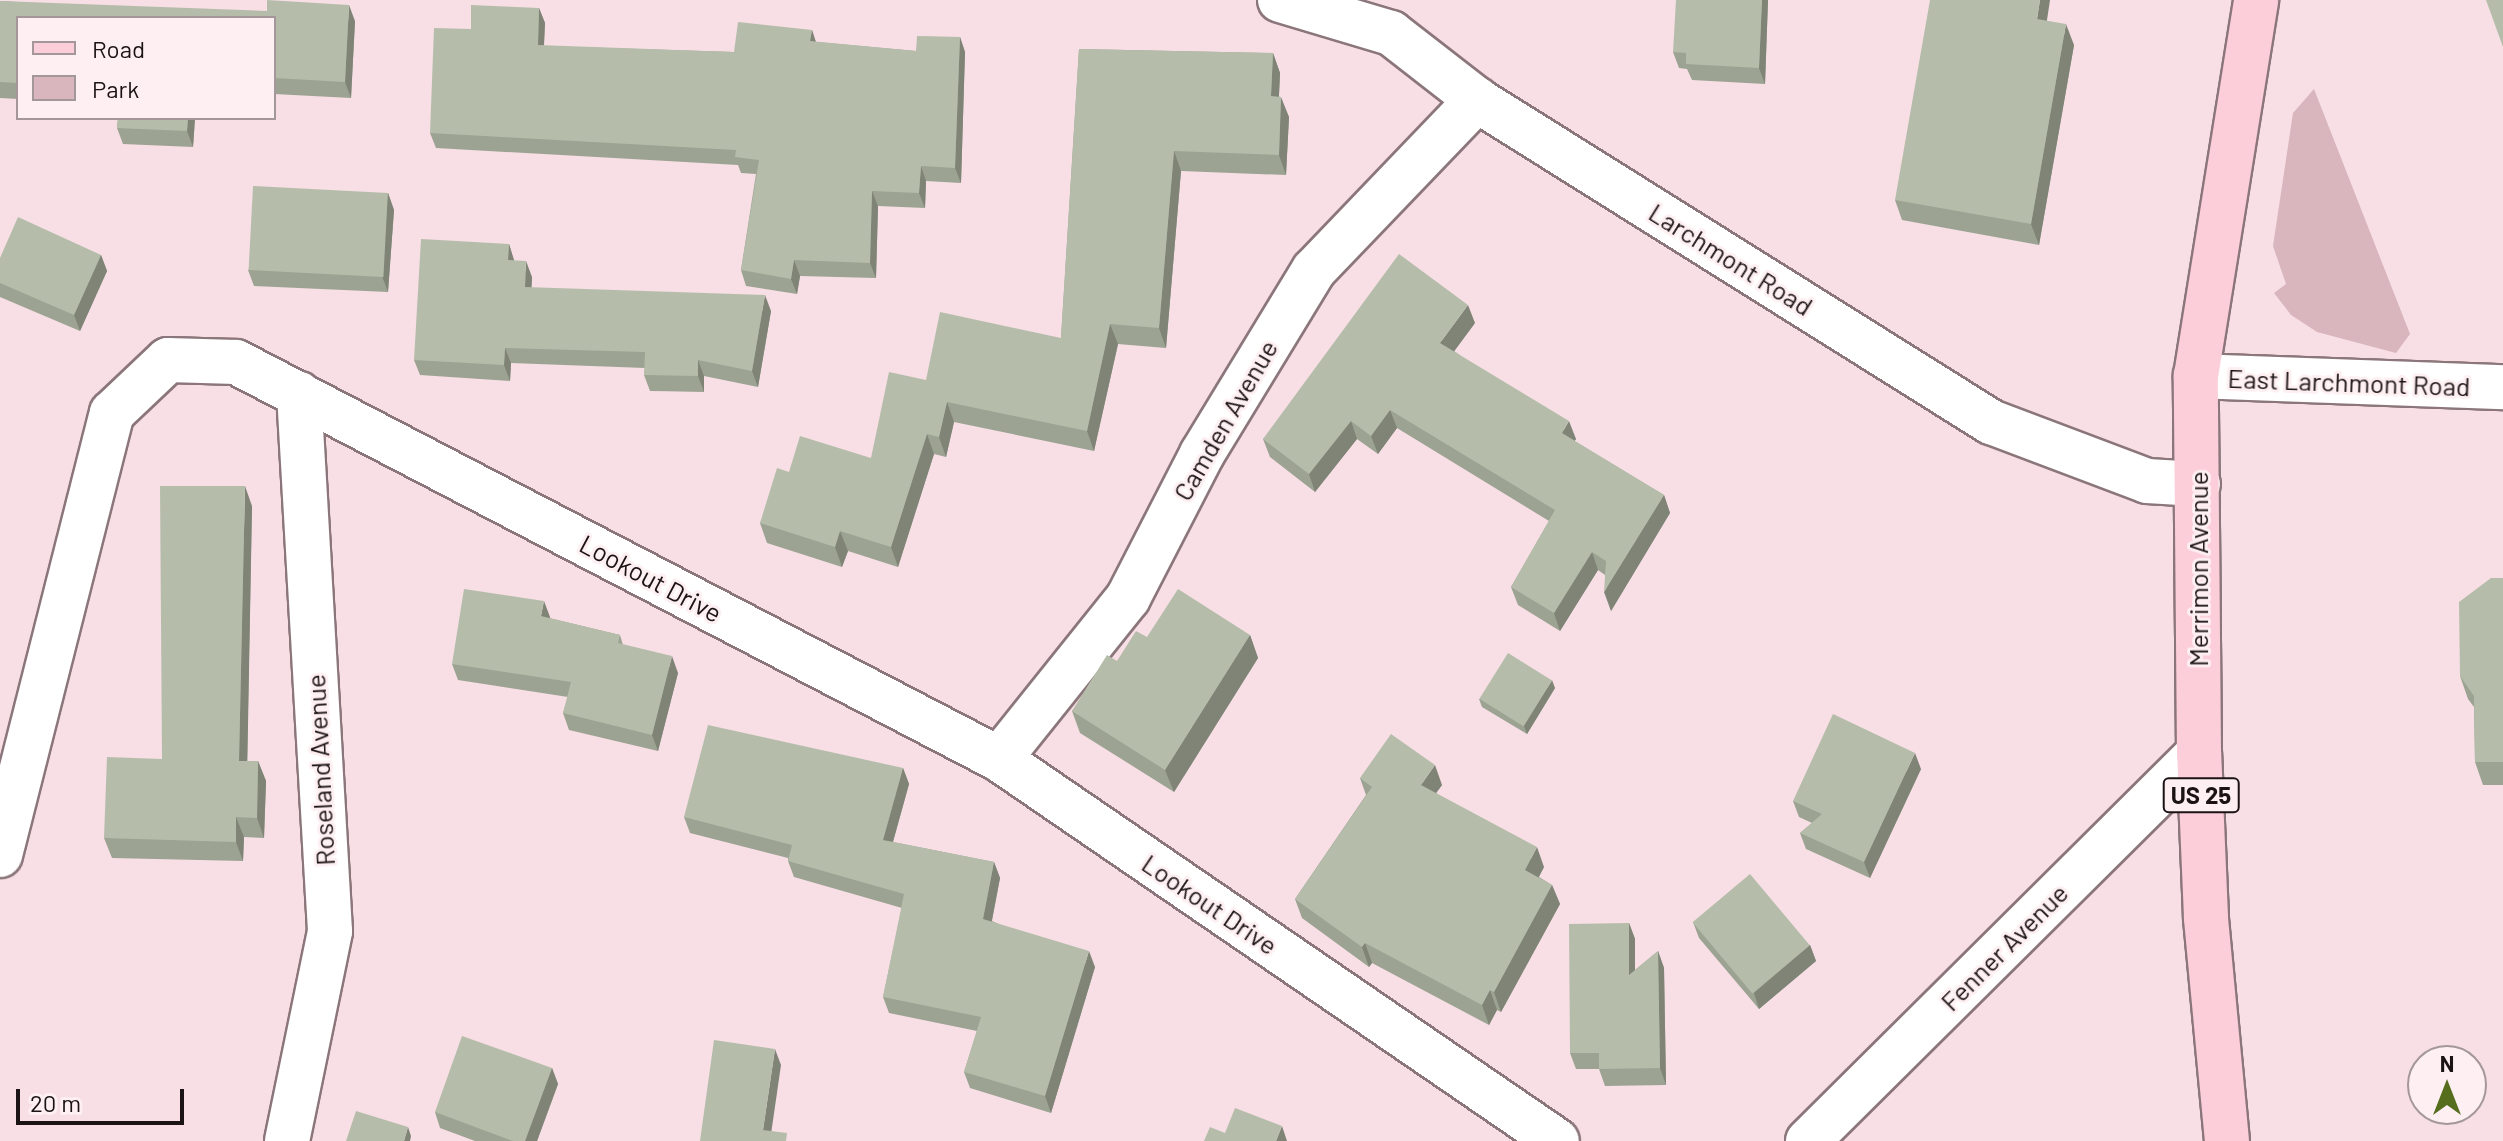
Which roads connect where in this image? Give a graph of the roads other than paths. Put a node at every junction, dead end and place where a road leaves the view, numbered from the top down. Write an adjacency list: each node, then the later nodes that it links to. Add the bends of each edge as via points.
1 (1280, 0): 3 (street, Larchmont Road, via 1391,33)
2 (2256, 0): 4 (main road, Merrimon Avenue / US 25)
3 (1477, 100): 7 (street, Larchmont Road, via 1991,422 2147,481); 9 (street, Camden Avenue, via 1314,270 1202,454 1128,598)
4 (2196, 376): 5 (street, East Larchmont Road); 7 (main road, Merrimon Avenue / US 25)
5 (2503, 387)
6 (299, 394): 9 (street, Lookout Drive); 10 (street, Lookout Drive, via 236,362 168,360 112,413); 11 (street, Roseland Avenue, via 330,931)
7 (2198, 484): 8 (main road, Merrimon Avenue / US 25)
8 (2199, 753): 13 (street, Fenner Avenue); 14 (main road, Merrimon Avenue / US 25, via 2206,917)
9 (999, 759): 12 (street, Lookout Drive)
10 (0, 855)
11 (287, 1141)
12 (1557, 1141)
13 (1808, 1141)
14 (2227, 1141)

